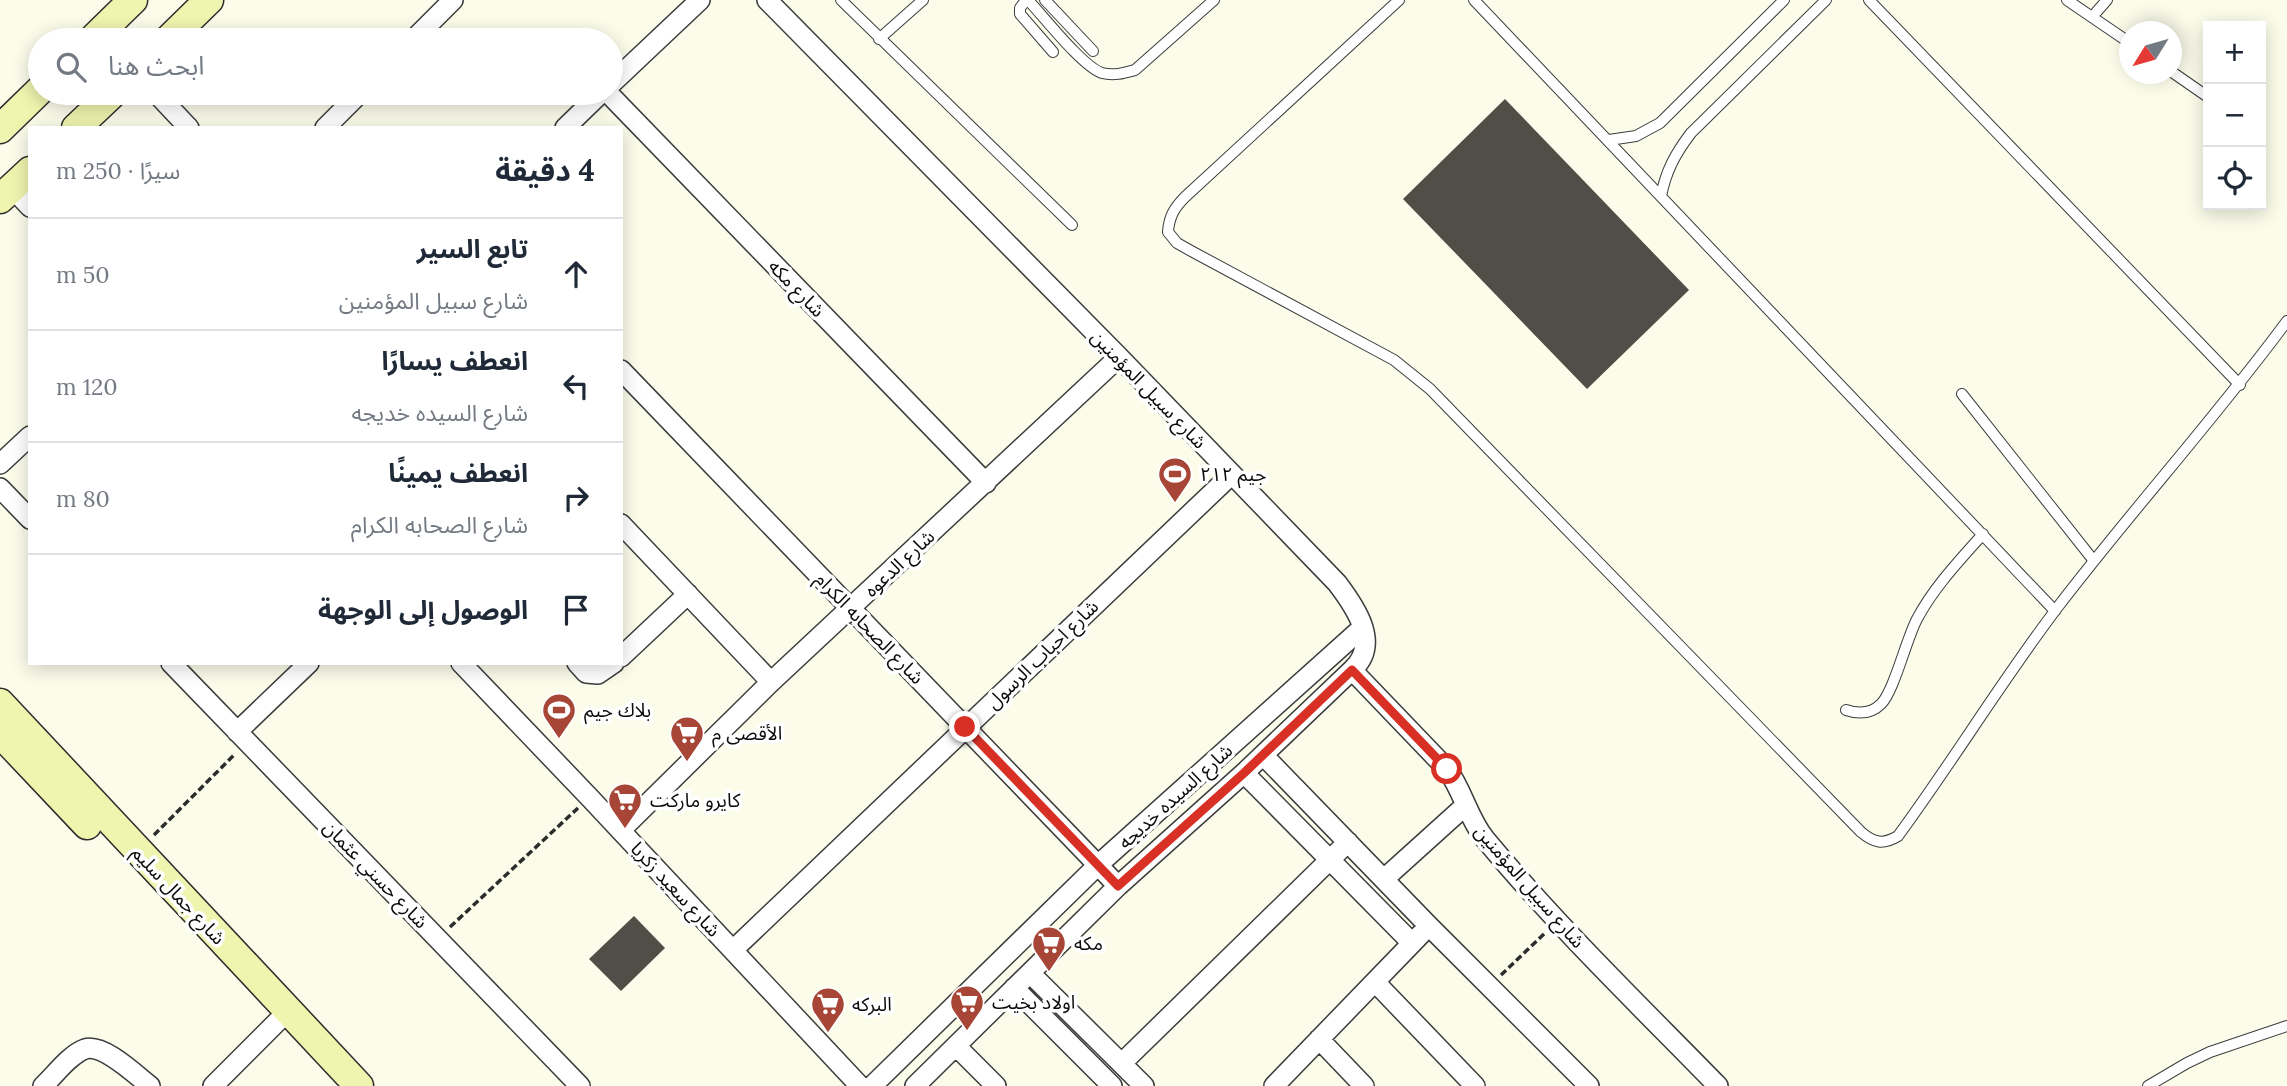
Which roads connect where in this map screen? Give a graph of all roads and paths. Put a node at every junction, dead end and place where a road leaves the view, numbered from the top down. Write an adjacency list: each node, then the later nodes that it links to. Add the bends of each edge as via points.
1 (133, 0): 19 (main road)
2 (209, 0): 20 (main road)
3 (453, 0): 21 (street)
4 (700, 0): 26 (street)
5 (767, 0): 44 (street, شارع سبيل المؤمنين)
6 (923, 0): 23 (lane)
7 (1027, 0): 9 (lane, via 1088,65 1120,74 1135,70); 25 (lane, via 1020,14)
8 (1045, 0): 24 (lane)
9 (1214, 0)
10 (1399, 0): 59 (lane, via 1176,206 1168,232 1177,243 1376,349 1430,390 1872,841 1887,842 1898,836)
11 (1474, 0): 40 (lane)
12 (1784, 0): 40 (lane, via 1660,123 1636,136)
13 (1826, 0): 41 (lane, via 1691,133 1665,174)
14 (1868, 0): 46 (lane)
15 (2067, 0): 18 (lane)
16 (2107, 0): 18 (lane)
17 (846, 2): 23 (lane)
18 (2092, 17): 22 (lane)
19 (104, 28)
20 (180, 28)
21 (425, 28)
22 (2119, 35)
23 (880, 39): 42 (lane)
24 (1093, 51)
25 (1053, 52)
26 (623, 73)
27 (2182, 79): 28 (lane)
28 (2203, 94)
29 (28, 102): 39 (main road)
30 (100, 105): 35 (main road)
31 (168, 105): 36 (street)
32 (348, 105): 37 (street)
33 (589, 105): 38 (street)
34 (620, 105): 51 (street, شارع مكه)
35 (78, 126)
36 (188, 126)
37 (327, 126)
38 (567, 126)
39 (0, 129)
40 (1609, 140): 41 (lane)
41 (1661, 196): 55 (lane)
42 (1072, 225)
43 (2287, 321): 46 (lane)
44 (1119, 357): 50 (street, شارع سبيل المؤمنين); 51 (street, شارع الدعوه)
45 (623, 372): 58 (street, شارع الصحابه الكرام)
46 (2240, 385): 56 (lane)
47 (1962, 394): 56 (lane)
48 (28, 438): 49 (street)
49 (0, 464)
50 (1231, 475): 60 (street, شارع سبيل المؤمنين, via 1337,583); 71 (street, شارع احباب الرسول)
51 (986, 483): 58 (street, شارع الدعوه)
52 (0, 488): 53 (street)
53 (28, 517)
54 (623, 526): 57 (street)
55 (1983, 534): 59 (lane); 70 (lane, via 1928,599 1881,703 1868,711)
56 (2094, 561): 59 (lane)
57 (688, 594): 61 (street); 68 (street)
58 (851, 608): 68 (street, شارع الدعوه); 71 (street, شارع الصحابه الكرام)
59 (2055, 611)
60 (1362, 628): 67 (street, شارع سبيل المؤمنين, via 1364,656); 82 (street, شارع السيده خديجه)
61 (623, 655)
62 (173, 665): 73 (street, شارع حسني عثمان)
63 (307, 665): 73 (street)
64 (463, 665): 76 (street, شارع سعيد زكريا)
65 (579, 665): 66 (street, via 586,673 598,674)
66 (611, 665)
67 (1352, 670): 74 (street, شارع السيده خديجه); 77 (street, شارع سبيل المؤمنين, via 1447,769)
68 (771, 682): 78 (street, شارع الدعوه)
69 (0, 703): 80 (main road, شارع جمال سليم)
70 (1846, 710)
71 (965, 727): 82 (street, شارع الصحابه الكرام); 89 (street, شارع احباب الرسول)
72 (0, 733): 94 (main road, شارع جمال سليم)
73 (243, 737): 80 (path); 87 (street, شارع حسني عثمان)
74 (1263, 755): 75 (street, شارع السيده خديجه); 79 (street)
75 (1244, 773): 81 (street); 84 (street, شارع السيده خديجه)
76 (590, 797): 78 (street, شارع سعيد زكريا); 87 (path)
77 (1466, 805): 83 (street); 85 (street, شارع سبيل المؤمنين, via 1485,839)
78 (621, 830): 89 (street, شارع سعيد زكريا)
79 (1348, 842): 81 (street); 83 (street)
80 (137, 851): 94 (main road, شارع جمال سليم)
81 (1331, 859): 88 (street); 98 (street)
82 (1099, 864): 84 (street, شارع الصحابه الكرام); 107 (street, شارع السيده خديجه)
83 (1384, 879): 86 (street)
84 (1118, 886): 90 (street, شارع السيده خديجه)
85 (1558, 921): 92 (path); 99 (street, شارع سبيل المؤمنين)
86 (1429, 926): 88 (street); 92 (street)
87 (438, 938): 105 (street, شارع حسني عثمان)
88 (1412, 943): 91 (street)
89 (733, 950): 106 (street, شارع سعيد زكريا)
90 (1030, 973): 93 (street, شارع السيده خديجه); 98 (street)
91 (1375, 982): 96 (street); 114 (street)
92 (1489, 986): 115 (street)
93 (1014, 988): 97 (street, شارع السيده خديجه); 110 (street)
94 (281, 1018): 102 (street); 103 (main road, شارع جمال سليم); 104 (main road, شارع جمال سليم)
95 (2287, 1027): 116 (lane, via 2210,1052)
96 (1319, 1040): 112 (street); 113 (street)
97 (956, 1046): 108 (street, شارع السيده خديجه); 109 (street)
98 (1122, 1063): 111 (street)
99 (1717, 1085)
100 (43, 1086): 101 (street, via 76,1054 97,1049)
101 (150, 1086)
102 (213, 1086)
103 (333, 1086)
104 (359, 1086)
105 (580, 1086)
106 (860, 1086)
107 (872, 1086)
108 (915, 1086)
109 (996, 1086)
110 (1112, 1086)
111 (1144, 1086)
112 (1274, 1086)
113 (1364, 1086)
114 (1475, 1086)
115 (1589, 1086)
116 (2148, 1086)

